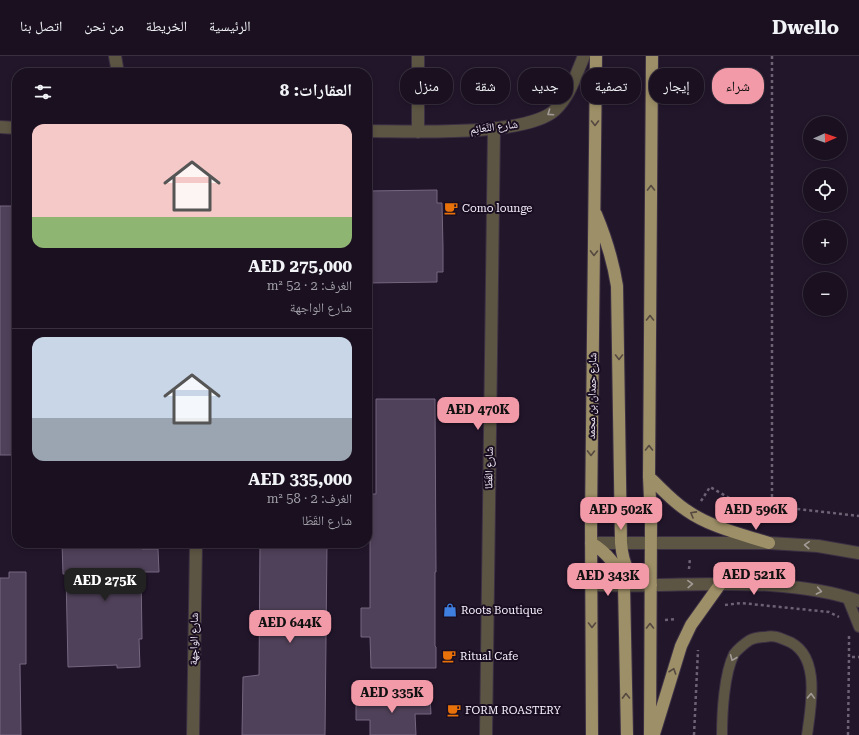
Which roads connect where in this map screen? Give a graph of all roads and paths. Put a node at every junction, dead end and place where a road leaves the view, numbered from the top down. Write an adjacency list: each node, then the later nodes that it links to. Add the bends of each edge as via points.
1 (115, 56): 7 (street)
2 (418, 56): 12 (street)
3 (584, 56): 10 (street, شارع النَّعَائِم, one-way to 10, via 567,94 555,110 538,120)
4 (596, 56): 13 (main road, شارع حمدان بن محمد, one-way to 13)
5 (652, 56): 14 (main road, one-way to 5)
6 (772, 56): 15 (path)
7 (117, 68)
8 (0, 127): 9 (street)
9 (12, 128)
10 (494, 128): 12 (street, شارع النَّعَائِم); 37 (street, شارع القَطَا)
11 (372, 131): 12 (street, شارع النَّعَائِم)
12 (418, 132)
13 (594, 210): 16 (main road, شارع حمدان بن محمد, one-way to 16); 17 (main road, one-way to 17, via 609,247 617,286)
14 (649, 477): 18 (main road); 19 (main road, one-way to 14, via 716,526 692,514 677,504)
15 (772, 507)
16 (591, 543): 17 (street); 23 (main road, شارع حمدان بن محمد); 24 (main road, via 615,564)
17 (621, 543): 18 (street); 25 (main road, via 626,567 634,577)
18 (650, 543): 19 (street); 25 (main road)
19 (769, 543): 21 (street, one-way to 19, via 818,546)
20 (196, 548): 36 (street, شارع الواجهة)
21 (859, 553)
22 (721, 583): 25 (street, one-way to 22); 26 (street, one-way to 26, via 794,587); 31 (main road)
23 (592, 584): 24 (street); 38 (main road, شارع حمدان بن محمد, one-way to 38)
24 (624, 585): 25 (street); 39 (main road, one-way to 24)
25 (651, 585): 30 (main road)
26 (847, 597): 27 (street); 32 (lane)
27 (859, 601)
28 (720, 607): 29 (path, via 741,603 829,612)
29 (840, 618)
30 (650, 620): 31 (path, via 680,619); 40 (main road, one-way to 30)
31 (691, 625): 41 (main road, one-way to 31); 42 (path, via 699,630)
32 (859, 627)
33 (847, 629): 34 (path)
34 (849, 657): 35 (path); 45 (path)
35 (859, 657)
36 (193, 735)
37 (486, 735)
38 (592, 735)
39 (627, 735)
40 (650, 735)
41 (653, 735)
42 (694, 735)
43 (722, 735): 44 (lane, one-way to 43, via 812,679 807,658 792,642 772,635 751,639 735,653 728,673)
44 (807, 735)
45 (848, 735)

